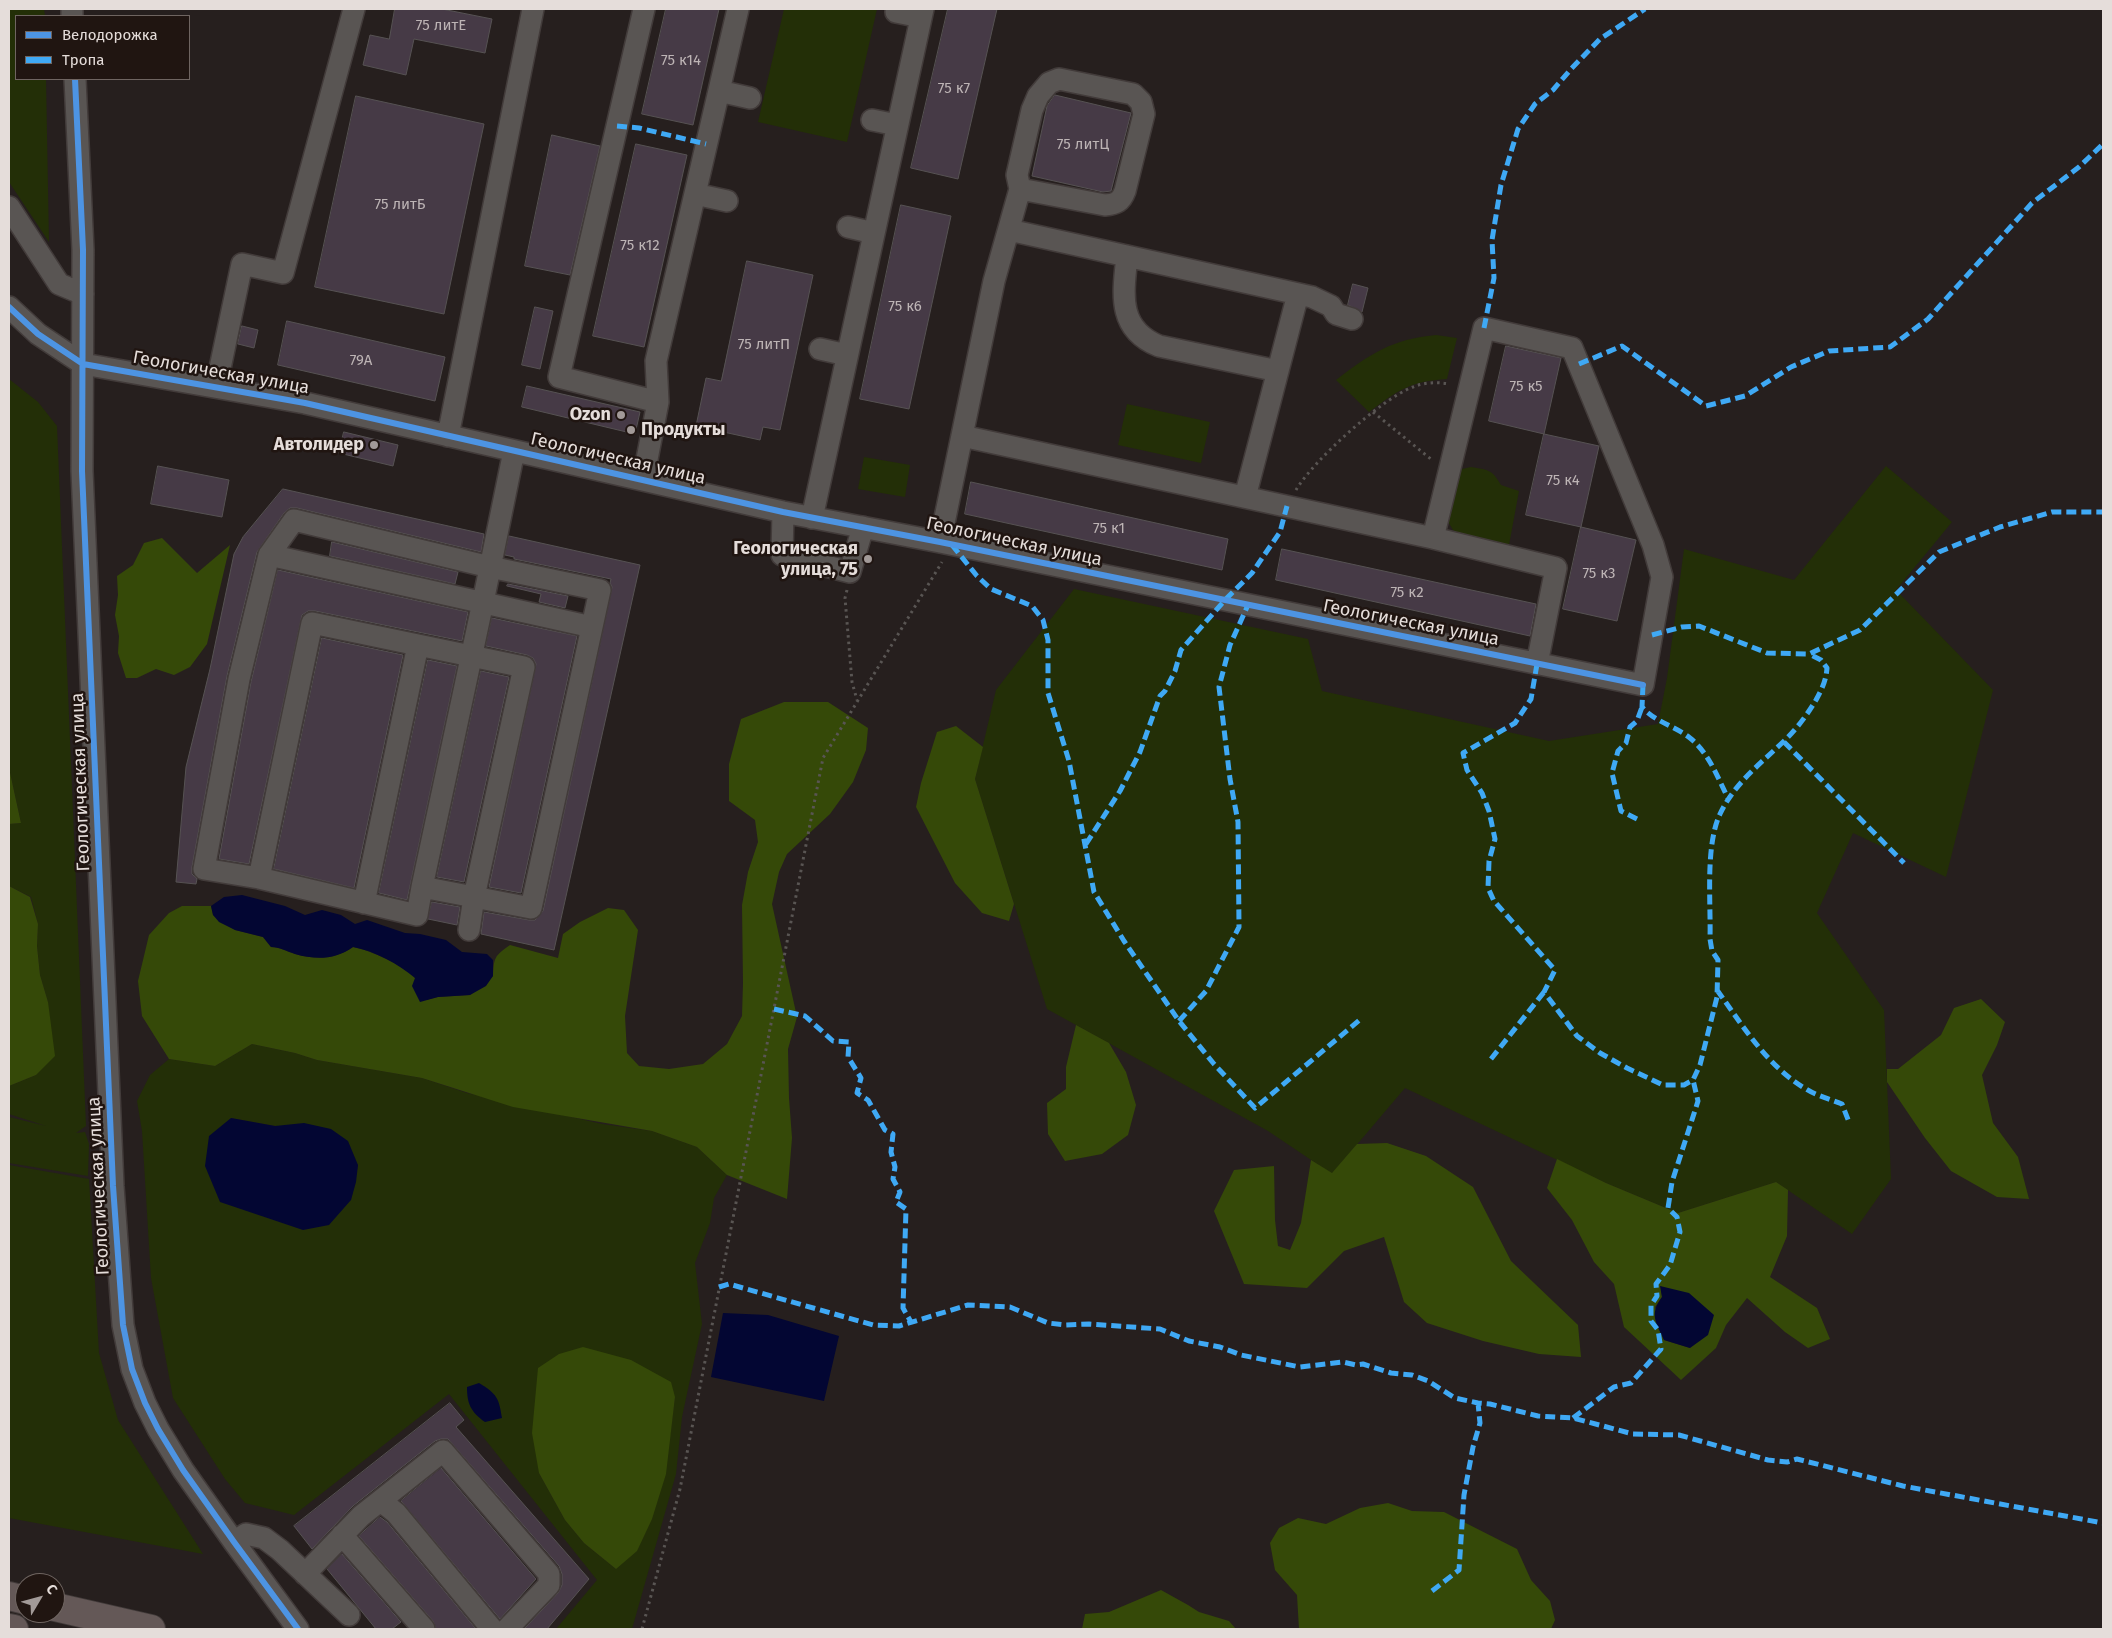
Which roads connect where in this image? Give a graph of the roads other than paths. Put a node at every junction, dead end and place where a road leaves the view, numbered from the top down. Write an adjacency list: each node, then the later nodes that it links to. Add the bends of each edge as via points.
1 (354, 9): 28 (street, via 283,273 242,264)
2 (531, 9): 30 (street)
3 (644, 9): 29 (street, via 559,378)
4 (738, 9): 8 (street)
5 (896, 12): 6 (street)
6 (922, 13): 11 (street)
7 (75, 80): 20 (street)
8 (718, 91): 9 (street); 13 (street)
9 (750, 98)
10 (872, 120): 11 (street)
11 (898, 125): 18 (street)
12 (1020, 188): 12 (street, via 1017,175 1032,110 1049,83 1059,79 1133,94 1141,102 1144,114 1127,182 1122,199 1115,204 1105,205); 17 (street)
13 (695, 194): 14 (street); 29 (street, via 656,361)
14 (727, 201)
15 (9, 207): 20 (street, via 59,284)
16 (848, 227): 18 (street)
17 (1009, 230): 19 (street); 31 (street, via 994,281)
18 (874, 233): 25 (street)
19 (1127, 256): 21 (street); 27 (street, via 1126,312 1132,328 1146,341)
20 (83, 294): 26 (street)
21 (1298, 294): 23 (street, via 1320,300 1336,314); 27 (street)
22 (9, 307): 26 (street, via 38,334)
23 (1352, 319)
24 (820, 350): 25 (street)
25 (847, 355): 36 (street)
26 (83, 364): 28 (street, Геологическая улица); 54 (street, Геологическая улица, via 82,480 113,1186 123,1325 132,1369 158,1429)
27 (1278, 371): 34 (street)
28 (216, 387): 30 (street, Геологическая улица, via 305,403)
29 (658, 402): 33 (street)
30 (448, 436): 32 (street, Геологическая улица)
31 (962, 436): 34 (street); 39 (street)
32 (514, 451): 33 (street, Геологическая улица); 41 (street)
33 (643, 480): 35 (street, Геологическая улица)
34 (1245, 497): 38 (street)
35 (783, 512): 36 (street, Геологическая улица); 37 (street, via 782,555 850,572)
36 (812, 518): 37 (street, Геологическая улица)
37 (863, 527): 39 (street, Геологическая улица)
38 (1433, 538): 46 (street, via 1556,568); 46 (street, Геологическая улица, via 1484,328 1572,348 1653,545 1662,576 1643,685)
39 (946, 544): 46 (street, Геологическая улица)
40 (268, 555): 41 (street, via 294,520); 42 (street); 47 (street, via 239,679 204,869)
41 (490, 567): 42 (street); 43 (street, via 600,590)
42 (483, 602): 43 (street); 45 (street)
43 (592, 627): 49 (street, via 531,908)
44 (418, 645): 45 (street); 47 (street, via 312,623); 50 (street)
45 (471, 656): 48 (street); 49 (street, via 524,667)
46 (1537, 664)
47 (259, 878): 50 (street)
48 (422, 887): 49 (street); 50 (street, via 416,915)
49 (474, 897): 51 (street)
50 (364, 903)
51 (469, 930)
52 (381, 1501): 53 (street); 63 (street, via 396,1513); 64 (street, via 443,1451 549,1574 549,1585)
53 (342, 1535): 55 (street); 62 (street)
54 (234, 1542): 55 (street, via 246,1534 264,1538); 61 (street, Геологическая улица)
55 (305, 1574): 57 (street)
56 (65, 1609): 60 (highway)
57 (349, 1615)
58 (9, 1628): 59 (highway)
59 (14, 1629)
60 (151, 1629)
61 (298, 1629)
62 (424, 1629)
63 (492, 1629)
64 (507, 1629)

